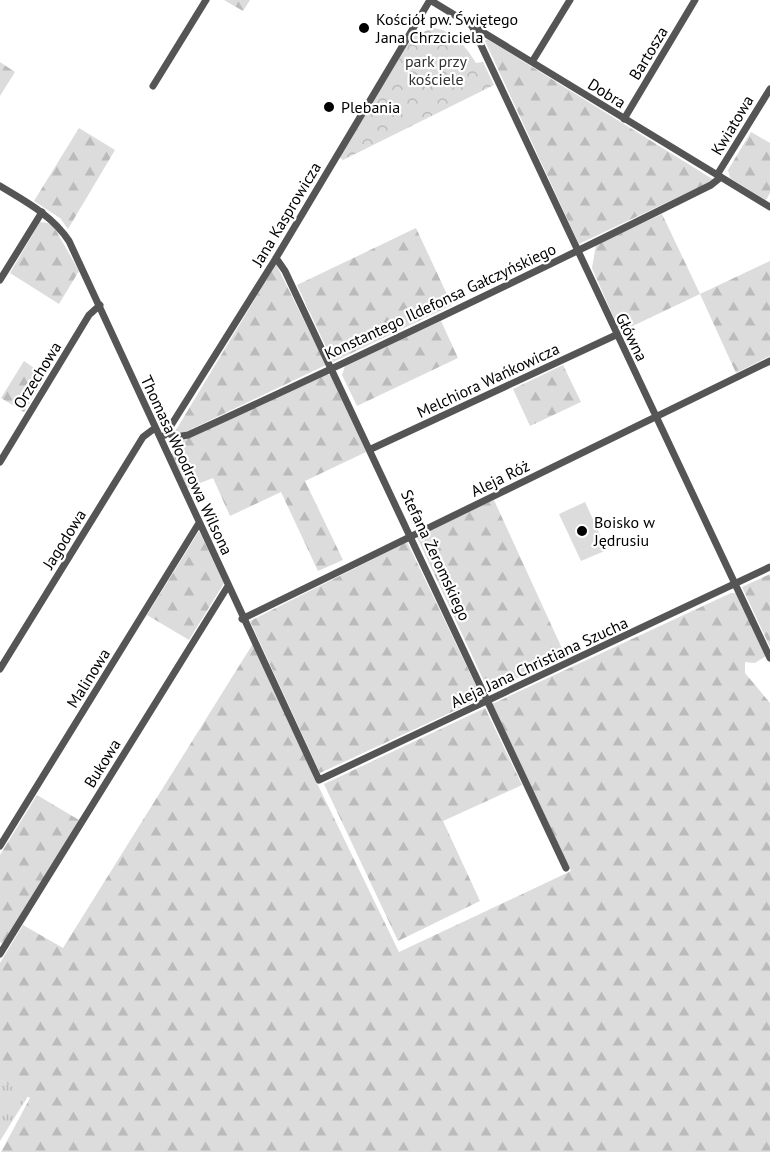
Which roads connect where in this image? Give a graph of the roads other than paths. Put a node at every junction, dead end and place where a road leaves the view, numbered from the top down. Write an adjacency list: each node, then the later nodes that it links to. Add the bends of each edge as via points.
1 (206, 0): 7 (street)
2 (430, 0): 5 (street, Dobra); 15 (street, Jana Kasprowicza)
3 (570, 0): 6 (street)
4 (696, 0): 9 (street, Bartosza)
5 (472, 26): 6 (street, Dobra); 14 (street, Główna)
6 (532, 62): 9 (street, Dobra)
7 (153, 86)
8 (770, 89): 10 (street, Kwiatowa)
9 (624, 119): 10 (street, Dobra)
10 (719, 176): 12 (street, Dobra); 14 (street, Konstantego Ildefonsa Gałczyńskiego, via 711,185)
11 (0, 186): 13 (street, Thomasa Woodrowa Wilsona)
12 (770, 207)
13 (42, 212): 16 (street); 17 (street, Thomasa Woodrowa Wilsona, via 61,228)
14 (578, 251): 18 (street, Główna); 20 (street, Konstantego Ildefonsa Gałczyńskiego)
15 (276, 258): 20 (street, Stefana Żeromskiego); 23 (street, Jana Kasprowicza)
16 (0, 280)
17 (100, 305): 22 (street, Thomasa Woodrowa Wilsona); 26 (street, Orzechowa, via 89,315)
18 (616, 335): 21 (street, Główna); 25 (street, Melchiora Wańkowicza)
19 (770, 361): 21 (street, Aleja Róż)
20 (332, 367): 23 (street, Konstantego Ildefonsa Gałczyńskiego, via 188,435 176,437); 25 (street, Stefana Żeromskiego)
21 (657, 417): 28 (street, Aleja Róż); 30 (street, Główna)
22 (155, 428): 24 (street, Thomasa Woodrowa Wilsona); 34 (street, Jagodowa, via 143,436)
23 (168, 433): 24 (street, Jana Kasprowicza)
24 (160, 438): 27 (street, Thomasa Woodrowa Wilsona)
25 (371, 449): 28 (street, Stefana Żeromskiego)
26 (0, 462)
27 (198, 523): 31 (street, Thomasa Woodrowa Wilsona); 37 (street, Malinowa)
28 (411, 535): 32 (street, Aleja Róż); 35 (street, Stefana Żeromskiego)
29 (770, 567): 30 (street, Aleja Jana Christiana Szucha)
30 (734, 584): 33 (street, Główna); 35 (street, Aleja Jana Christiana Szucha)
31 (228, 586): 32 (street, Thomasa Woodrowa Wilsona); 39 (street, Bukowa)
32 (242, 619): 36 (street, Thomasa Woodrowa Wilsona, via 257,642)
33 (770, 658)
34 (0, 669)
35 (488, 701): 36 (street, Aleja Jana Christiana Szucha); 38 (street, Stefana Żeromskiego)
36 (320, 780)
37 (0, 846)
38 (566, 868)
39 (0, 954)

